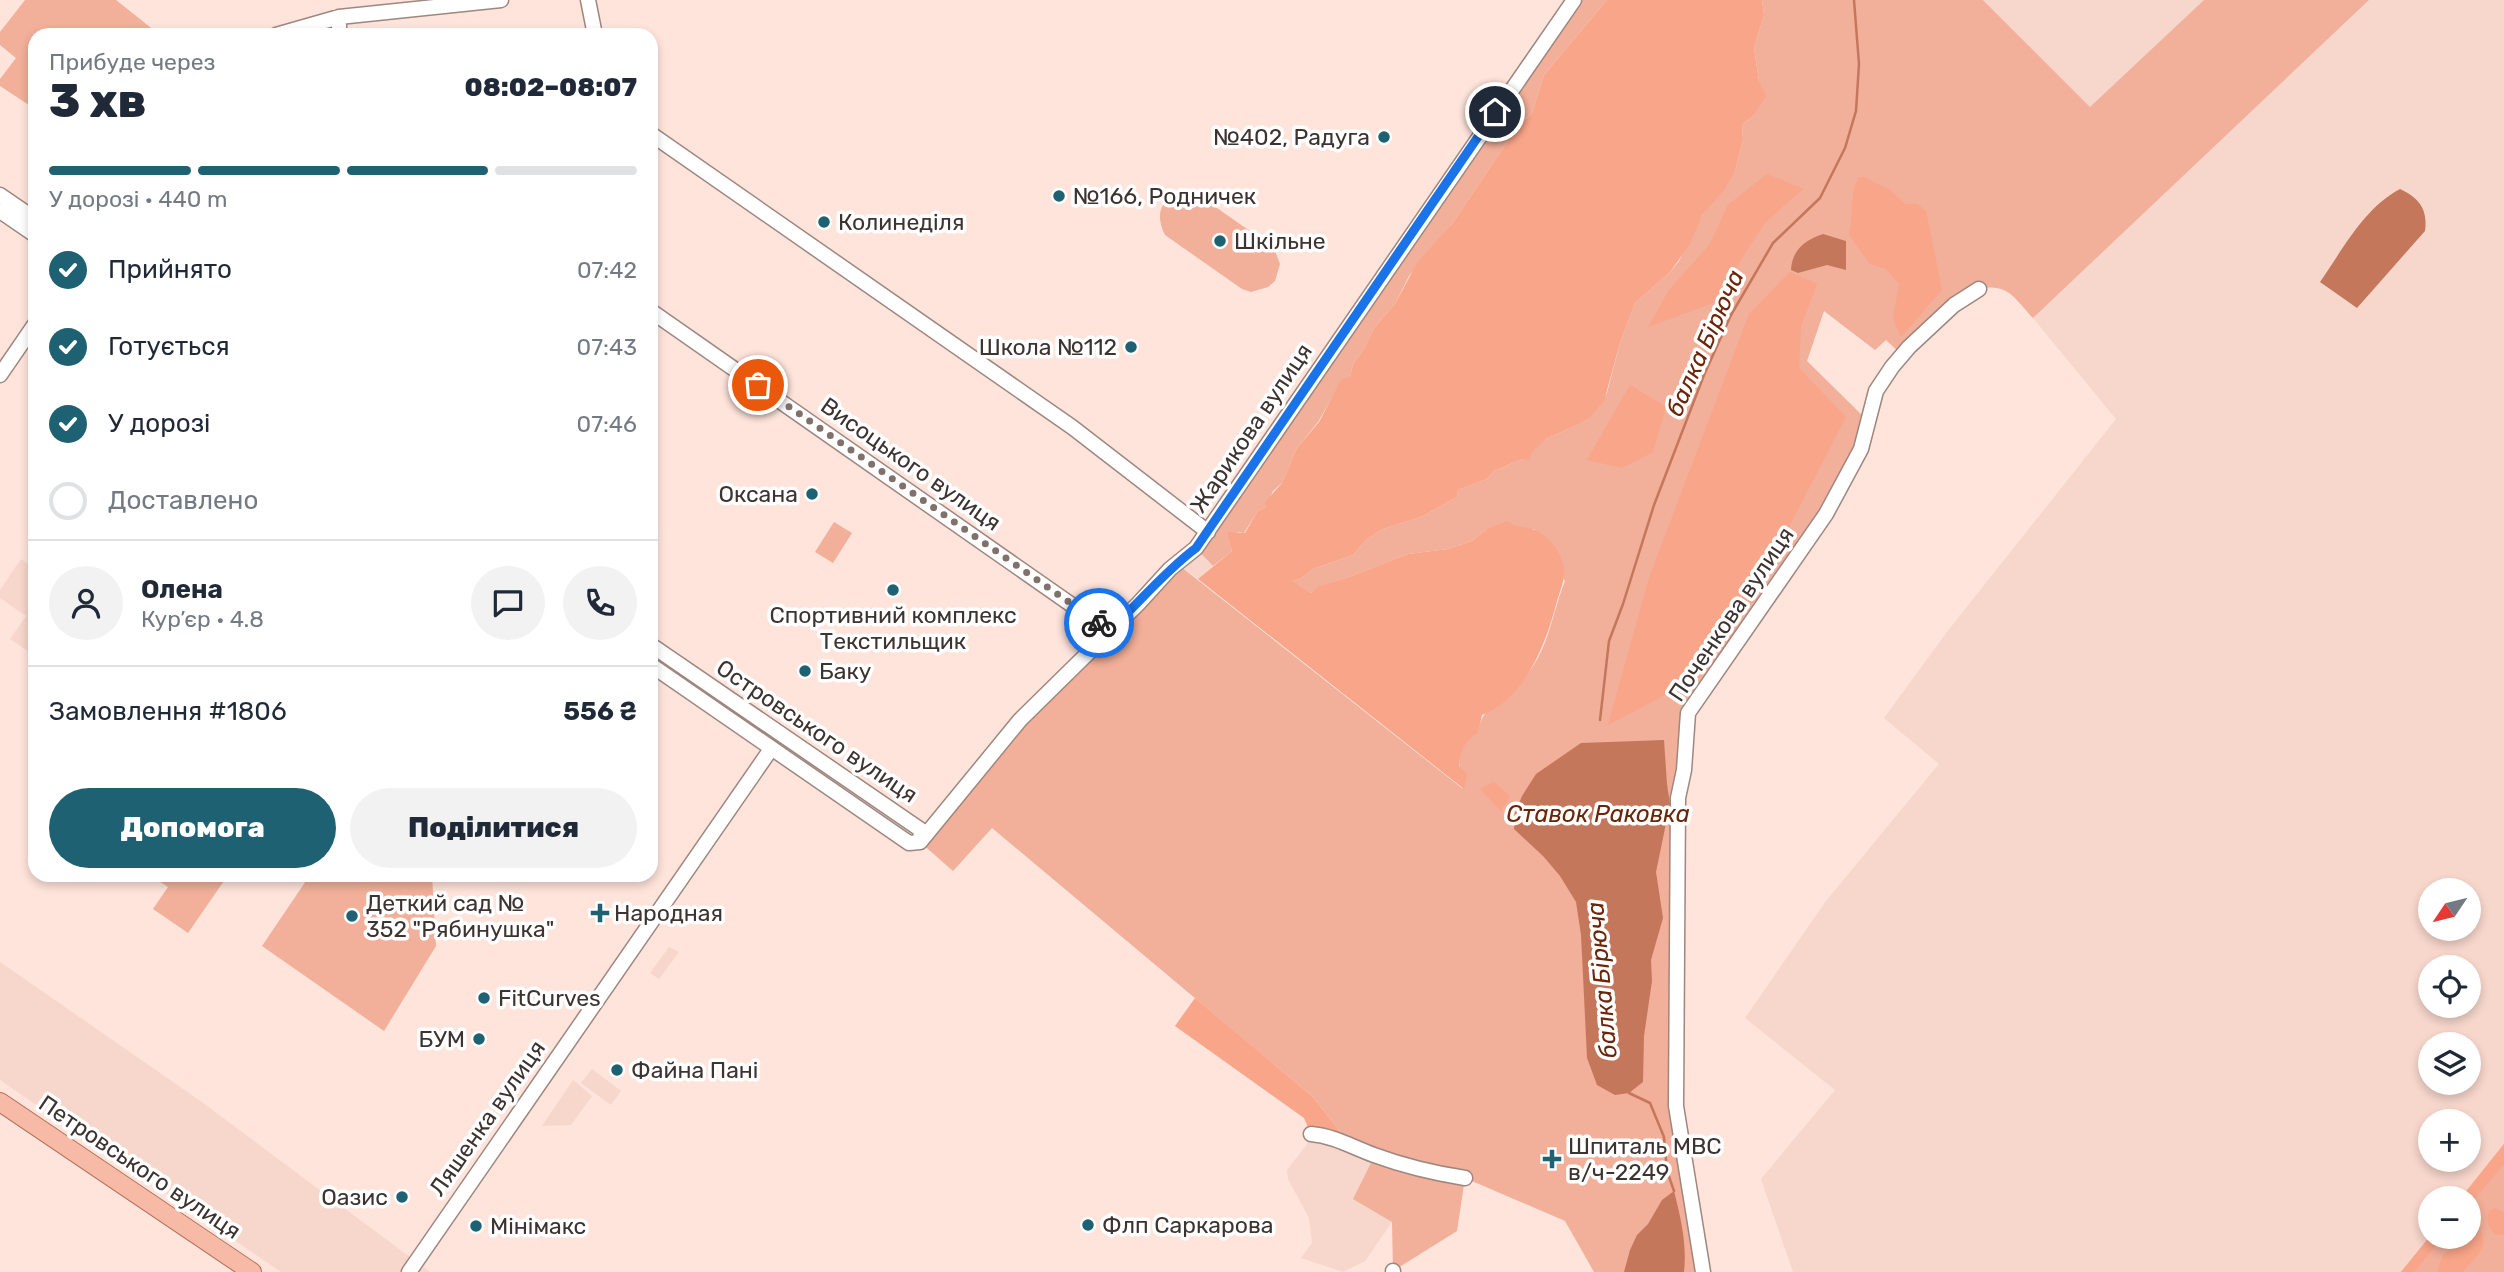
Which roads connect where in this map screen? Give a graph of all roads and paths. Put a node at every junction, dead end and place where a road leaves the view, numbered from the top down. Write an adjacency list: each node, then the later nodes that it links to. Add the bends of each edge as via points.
1 (501, 0): 4 (street)
2 (589, 0): 7 (street)
3 (1574, 0): 17 (street, Жарикова вулиця)
4 (339, 17): 5 (street); 6 (street)
5 (300, 28)
6 (339, 28)
7 (594, 28)
8 (658, 139): 17 (street, via 1072,427)
9 (0, 195): 11 (street)
10 (0, 211): 12 (street)
11 (28, 214)
12 (28, 230)
13 (1979, 289): 28 (street, Поченкова вулиця, via 1954,305 1892,367 1876,391 1861,449 1826,514 1688,713 1678,798 1676,1106)
14 (658, 316): 18 (street, Висоцького вулиця)
15 (28, 334): 16 (street)
16 (0, 375)
17 (1208, 532): 18 (street, Жарикова вулиця)
18 (1109, 631): 22 (street, Жарикова вулиця, via 1020,720)
19 (658, 650): 22 (street, Островського вулиця, via 921,830)
20 (658, 670): 21 (street, Островського вулиця)
21 (771, 749): 22 (street, Островського вулиця, via 909,843); 27 (street, Ляшенка вулиця)
22 (920, 842)
23 (0, 1102): 26 (main road, Петровського вулиця)
24 (1311, 1134): 25 (street, via 1330,1135 1430,1173)
25 (1465, 1178)
26 (253, 1272)
27 (409, 1272)
28 (1703, 1272)

